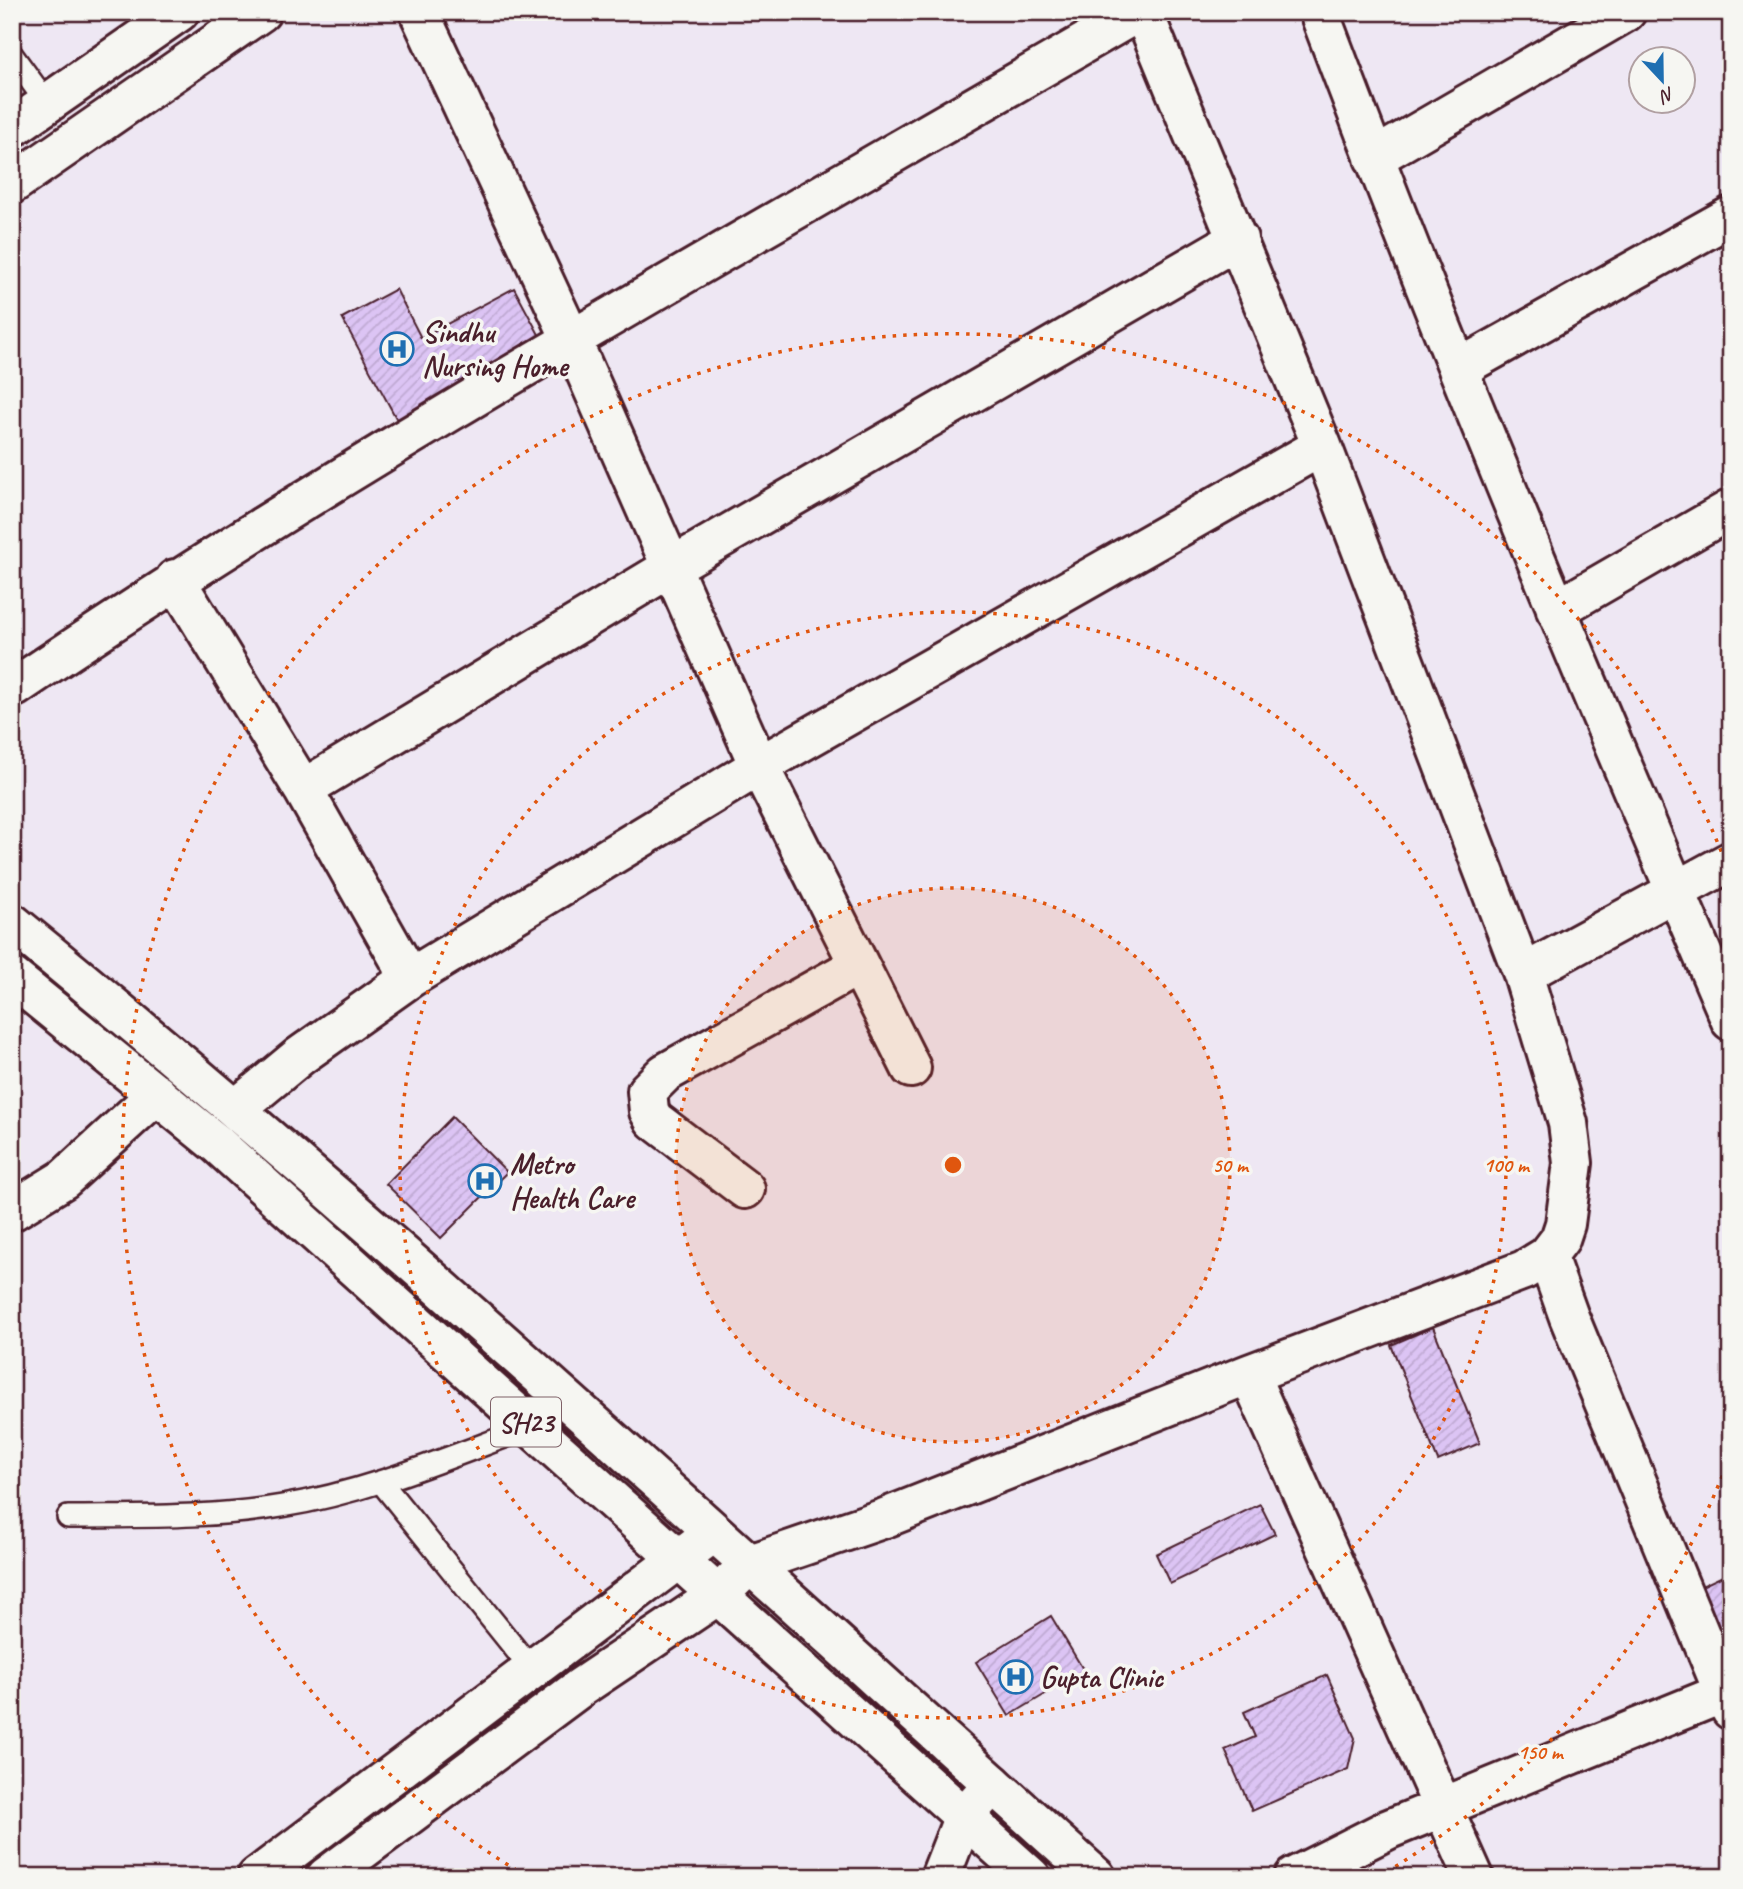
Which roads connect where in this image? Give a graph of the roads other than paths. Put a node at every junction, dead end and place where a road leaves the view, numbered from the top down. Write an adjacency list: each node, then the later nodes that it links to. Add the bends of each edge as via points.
1 (179, 12): 9 (street)
2 (261, 12): 12 (street)
3 (418, 12): 15 (street)
4 (1138, 12): 15 (street)
5 (1143, 12): 14 (street)
6 (1319, 12): 11 (street)
7 (1626, 12): 11 (street)
8 (12, 55): 9 (lane)
9 (47, 103): 10 (street)
10 (12, 128)
11 (1374, 158): 16 (street)
12 (12, 184)
13 (1731, 216): 16 (street)
14 (1238, 239): 17 (street); 19 (street)
15 (572, 341): 19 (street); 20 (street)
16 (1458, 369): 21 (street)
17 (1322, 446): 23 (street); 29 (street)
18 (1731, 509): 21 (street)
19 (673, 566): 23 (street); 24 (street)
20 (175, 579): 22 (street); 24 (street)
21 (1556, 610): 26 (street)
22 (15, 687)
23 (759, 766): 28 (street); 31 (street)
24 (303, 789): 31 (street)
25 (1731, 861): 26 (street)
26 (1676, 892): 29 (street); 32 (street)
27 (12, 923): 35 (street)
28 (859, 965): 33 (street); 36 (street, via 665,1073 647,1091 654,1120)
29 (1523, 974): 38 (street, via 1568,1123 1573,1163 1565,1224)
30 (12, 977): 34 (street, SH23)
31 (410, 978): 35 (street, via 300,1056)
32 (1731, 1021)
33 (911, 1068)
34 (157, 1094): 37 (street, via 64,1179); 40 (street, SH23)
35 (237, 1108): 43 (street)
36 (745, 1189)
37 (12, 1211)
38 (1547, 1256): 39 (street, via 1524,1270); 48 (street)
39 (1249, 1374): 45 (street, via 886,1518); 50 (street)
40 (531, 1427): 41 (lane); 44 (street, SH23)
41 (380, 1482): 42 (lane, via 282,1506 218,1514); 47 (lane)
42 (68, 1517)
43 (713, 1533): 44 (street); 45 (street)
44 (680, 1560): 46 (street, SH23); 47 (street)
45 (750, 1564): 46 (street); 49 (street)
46 (718, 1595): 51 (street, SH23); 53 (street, via 581,1687)
47 (533, 1671): 52 (street)
48 (1728, 1698): 50 (street)
49 (993, 1784): 51 (street); 56 (street)
50 (1442, 1808): 57 (street); 58 (street)
51 (964, 1816): 54 (street); 55 (street, SH23)
52 (257, 1877)
53 (326, 1877)
54 (940, 1877)
55 (1031, 1877)
56 (1096, 1877)
57 (1294, 1877)
58 (1474, 1877)

